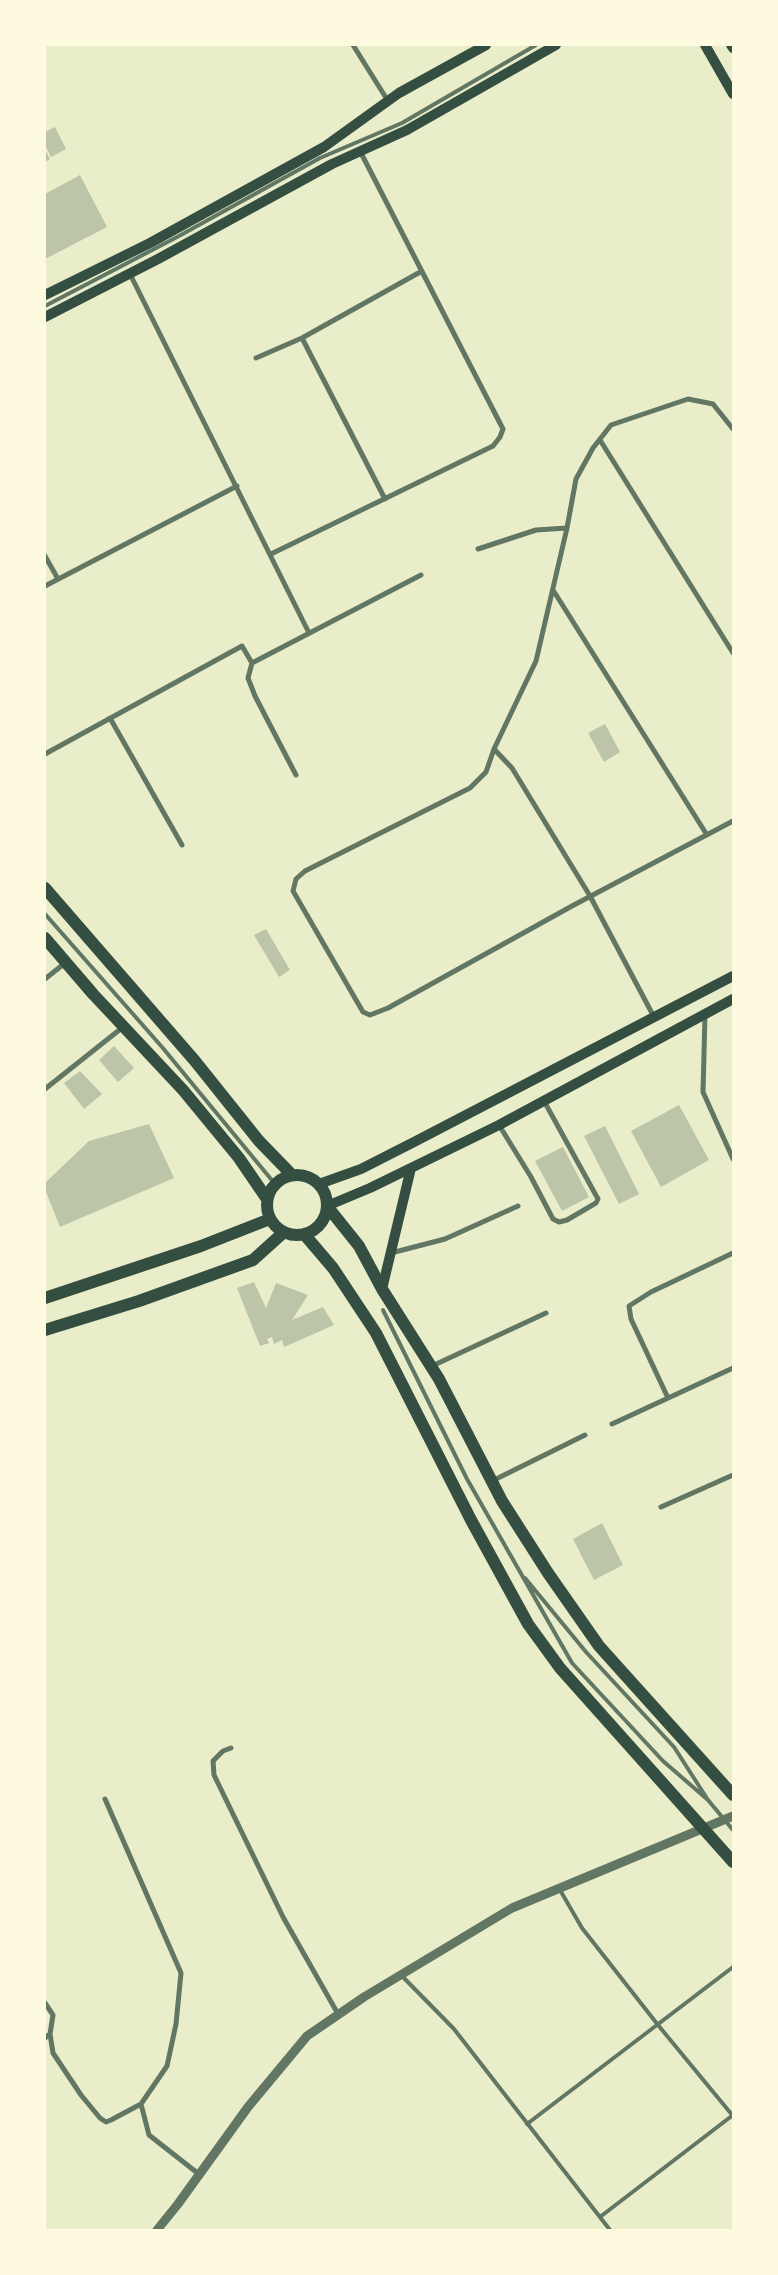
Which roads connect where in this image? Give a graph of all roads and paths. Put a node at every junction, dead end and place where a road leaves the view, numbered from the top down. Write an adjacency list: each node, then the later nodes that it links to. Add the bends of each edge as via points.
1 (353, 45): 7 (street)
2 (486, 45): 7 (main road)
3 (536, 45): 12 (lane, via 402,123 320,158)
4 (556, 45): 8 (main road, via 407,130)
5 (705, 45): 6 (main road)
6 (733, 94)
7 (388, 101): 11 (main road, via 324,148 150,243)
8 (360, 151): 9 (street); 10 (main road)
9 (422, 271): 14 (street); 19 (street, via 503,429 493,446)
10 (130, 273): 13 (main road); 18 (street)
11 (45, 295)
12 (45, 306)
13 (45, 317)
14 (302, 338): 15 (street); 19 (street)
15 (256, 358)
16 (733, 429): 17 (street, via 713,404 688,398 611,425)
17 (600, 440): 20 (street, via 576,479); 29 (street)
18 (237, 486): 22 (street); 25 (street)
19 (385, 499): 22 (street)
20 (567, 528): 21 (street, via 536,530); 27 (street)
21 (478, 549)
22 (271, 554): 28 (street)
23 (45, 556): 25 (street)
24 (420, 575): 28 (street)
25 (58, 579): 26 (street)
26 (45, 586)
27 (553, 590): 32 (street, via 536,661); 36 (street)
28 (309, 633): 30 (street)
29 (733, 653)
30 (252, 663): 31 (street, via 242,646); 34 (street, via 248,678 254,696)
31 (110, 718): 33 (street); 37 (street)
32 (494, 749): 39 (street, via 512,768); 39 (street, via 486,772 470,788 311,868 296,879 293,891 363,1012 370,1015 388,1008)
33 (45, 754)
34 (296, 775)
35 (733, 821): 36 (street)
36 (707, 835): 39 (street)
37 (182, 845)
38 (45, 888): 54 (main road)
39 (590, 896): 47 (street)
40 (45, 914): 55 (lane, via 162,1047)
41 (45, 938): 42 (main road)
42 (66, 963): 44 (street); 48 (main road)
43 (733, 976): 47 (main road)
44 (45, 979)
45 (733, 999): 46 (main road)
46 (705, 1014): 50 (main road); 52 (street, via 703,1092)
47 (654, 1018): 56 (main road, via 369,1165)
48 (124, 1026): 49 (street); 57 (main road, via 183,1090 239,1158)
49 (45, 1089)
50 (543, 1101): 51 (main road); 51 (street, via 598,1199 568,1220 559,1222 553,1218)
51 (499, 1125): 53 (main road)
52 (733, 1159)
53 (410, 1168): 58 (main road); 63 (main road)
54 (292, 1175): 55 (main road); 56 (main road, via 311,1178)
55 (275, 1184): 57 (main road)
56 (319, 1184): 58 (main road)
57 (267, 1199): 60 (main road)
58 (327, 1206): 62 (main road, via 320,1224); 65 (main road, via 359,1246)
59 (518, 1206): 63 (street, via 445,1239)
60 (270, 1219): 61 (main road); 66 (main road, via 201,1246)
61 (284, 1232): 62 (main road); 69 (main road, via 253,1260)
62 (304, 1234): 84 (main road, via 333,1268 376,1332 471,1520 528,1624 560,1668)
63 (390, 1253): 65 (main road)
64 (733, 1253): 72 (street, via 650,1292 629,1306 631,1319)
65 (382, 1289): 70 (main road)
66 (45, 1298)
67 (383, 1310): 78 (lane, via 467,1479)
68 (546, 1313): 70 (street)
69 (45, 1330)
70 (432, 1366): 76 (main road)
71 (733, 1368): 72 (street)
72 (668, 1398): 73 (street)
73 (612, 1424)
74 (585, 1435): 76 (street)
75 (733, 1475): 77 (street)
76 (492, 1481): 80 (main road, via 543,1565 599,1646)
77 (661, 1507)
78 (518, 1569): 82 (lane, via 586,1652 674,1747); 82 (lane, via 572,1664 662,1761)
79 (231, 1748): 91 (street, via 213,1761 214,1775 283,1917)
80 (733, 1795)
81 (105, 1799): 94 (street, via 181,1973 176,2024 167,2066)
82 (708, 1800): 83 (lane)
83 (729, 1818): 84 (street); 85 (lane)
84 (703, 1829): 86 (main road); 87 (street)
85 (733, 1830)
86 (733, 1862)
87 (559, 1888): 89 (street, via 512,1908); 92 (lane, via 582,1928)
88 (733, 1967): 92 (lane)
89 (401, 1974): 91 (street); 96 (lane, via 454,2029)
90 (45, 2003): 93 (street, via 53,2015)
91 (338, 2014): 97 (street, via 307,2036 248,2107)
92 (658, 2025): 95 (lane); 96 (lane)
93 (47, 2036): 94 (street, via 53,2053 100,2118 106,2122)
94 (141, 2104): 97 (street, via 149,2135)
95 (733, 2115): 98 (lane)
96 (527, 2124): 98 (lane)
97 (200, 2175): 99 (street)
98 (600, 2217): 100 (lane)
99 (156, 2230)
100 (610, 2230)

